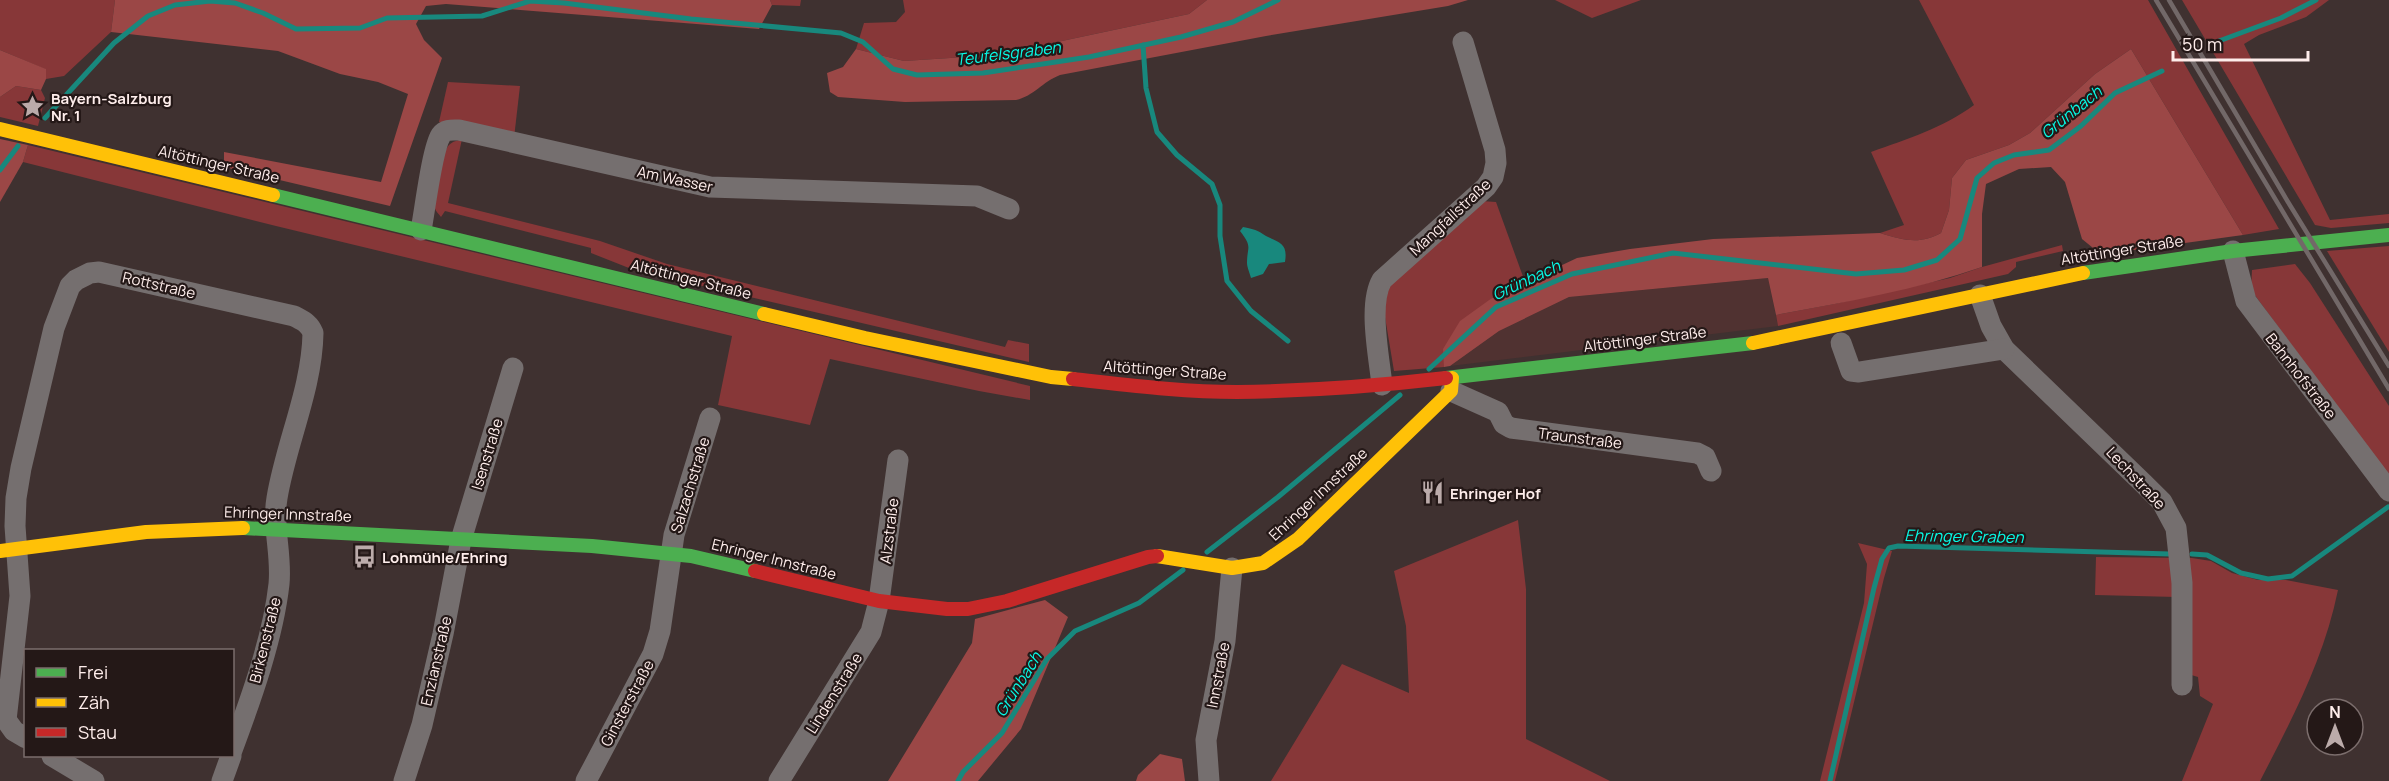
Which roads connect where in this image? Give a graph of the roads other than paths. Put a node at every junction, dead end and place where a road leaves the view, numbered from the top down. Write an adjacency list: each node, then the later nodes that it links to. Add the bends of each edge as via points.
1 (1463, 42): 12 (street, Mangfallstraße, via 1492,137 1496,163 1493,177 1378,287 1374,305)
2 (0, 129): 4 (main road, Altöttinger Straße)
3 (1009, 209): 4 (street, Am Wasser, via 977,196 710,187 459,129 441,135)
4 (421, 230): 12 (main road, Altöttinger Straße, via 865,338 1051,377 1173,390 1237,392)
5 (2389, 235): 6 (main road, Altöttinger Straße)
6 (2233, 251): 7 (main road, Altöttinger Straße, via 2105,268); 16 (street, Bahnhofstraße, via 2246,301)
7 (1980, 295): 9 (street, Lechstraße); 11 (main road, Altöttinger Straße, via 1746,344)
8 (1841, 343): 9 (street, via 1846,363 1851,371 1859,372)
9 (2004, 349): 23 (street, Lechstraße, via 2145,484 2166,510 2175,528 2182,583)
10 (513, 368): 18 (street, Isenstraße)
11 (1448, 383): 12 (main road, Altöttinger Straße); 15 (street, Traunstraße, via 1498,412 1511,429 1697,453 1705,457); 21 (main road, Ehringer Innstraße, via 1298,539 1263,563)
12 (1388, 384)
13 (710, 418): 20 (street, Salzachstraße)
14 (898, 460): 22 (street, Alzstraße)
15 (1711, 471)
16 (2389, 491)
17 (274, 528): 18 (main road, Ehringer Innstraße); 19 (main road, Ehringer Innstraße, via 146,532); 19 (street, Rottstraße, via 276,498 312,344 310,326 294,316 110,274 90,273 70,286 45,358); 26 (street, Birkenstraße, via 278,591)
18 (461, 540): 20 (main road, Ehringer Innstraße); 31 (street, Enzianstraße, via 422,725)
19 (8, 550): 24 (street, via 20,596)
20 (671, 552): 22 (main road, Ehringer Innstraße); 32 (street, Ginsterstraße, via 653,654)
21 (1232, 568): 22 (main road, Ehringer Innstraße, via 1155,556 1007,602 968,609); 34 (street, Innstraße, via 1225,641 1206,740)
22 (879, 601): 33 (street, Lindenstraße, via 871,632)
23 (2182, 685)
24 (3, 724): 25 (street)
25 (24, 737)
26 (234, 744)
27 (54, 757): 29 (street)
28 (231, 757): 30 (street)
29 (94, 781)
30 (222, 781)
31 (404, 781)
32 (586, 781)
33 (779, 781)
34 (1209, 781)

